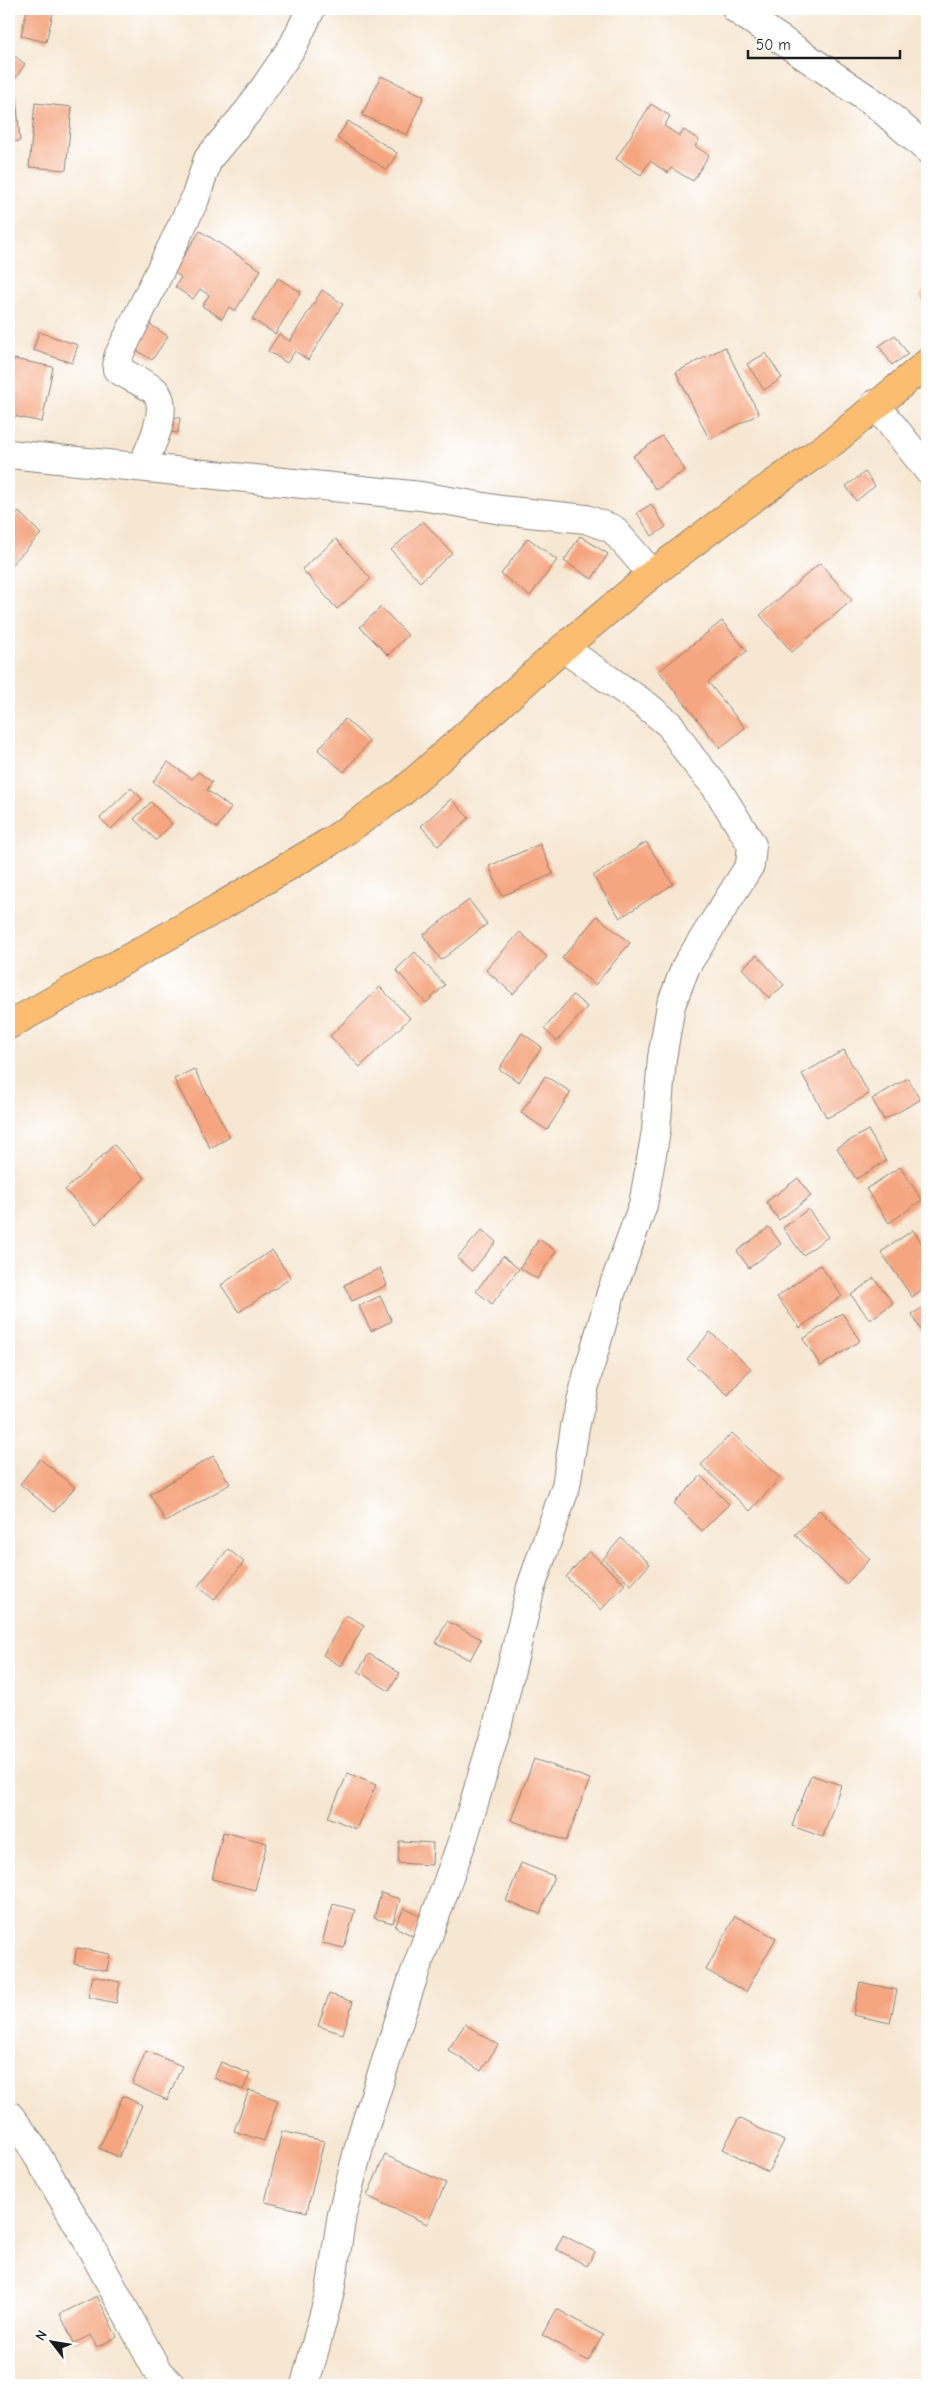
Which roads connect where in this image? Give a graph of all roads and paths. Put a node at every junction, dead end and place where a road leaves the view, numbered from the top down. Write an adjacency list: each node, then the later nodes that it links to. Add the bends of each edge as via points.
1 (311, 9): 7 (street, via 293,46 249,110 208,159 195,200 118,357 117,369 155,392 162,408)
2 (736, 9): 3 (street, via 878,106)
3 (927, 149)
4 (927, 363): 5 (main road)
5 (876, 404): 8 (street); 9 (main road, via 834,441)
6 (9, 454): 7 (street)
7 (142, 466): 9 (street, via 420,496 501,510 586,519 613,529)
8 (927, 469)
9 (652, 574): 10 (main road)
10 (563, 648): 11 (main road, via 401,793 339,835 218,908); 14 (street, via 670,725 716,787 752,845 750,865 686,966 671,1006 662,1058 656,1131 643,1205 611,1294 588,1372 566,1486 532,1587 498,1723 467,1826 362,2135 342,2214 330,2292)
11 (9, 1025)
12 (9, 2115): 13 (street, via 30,2143 158,2372)
13 (171, 2385)
14 (305, 2385)

